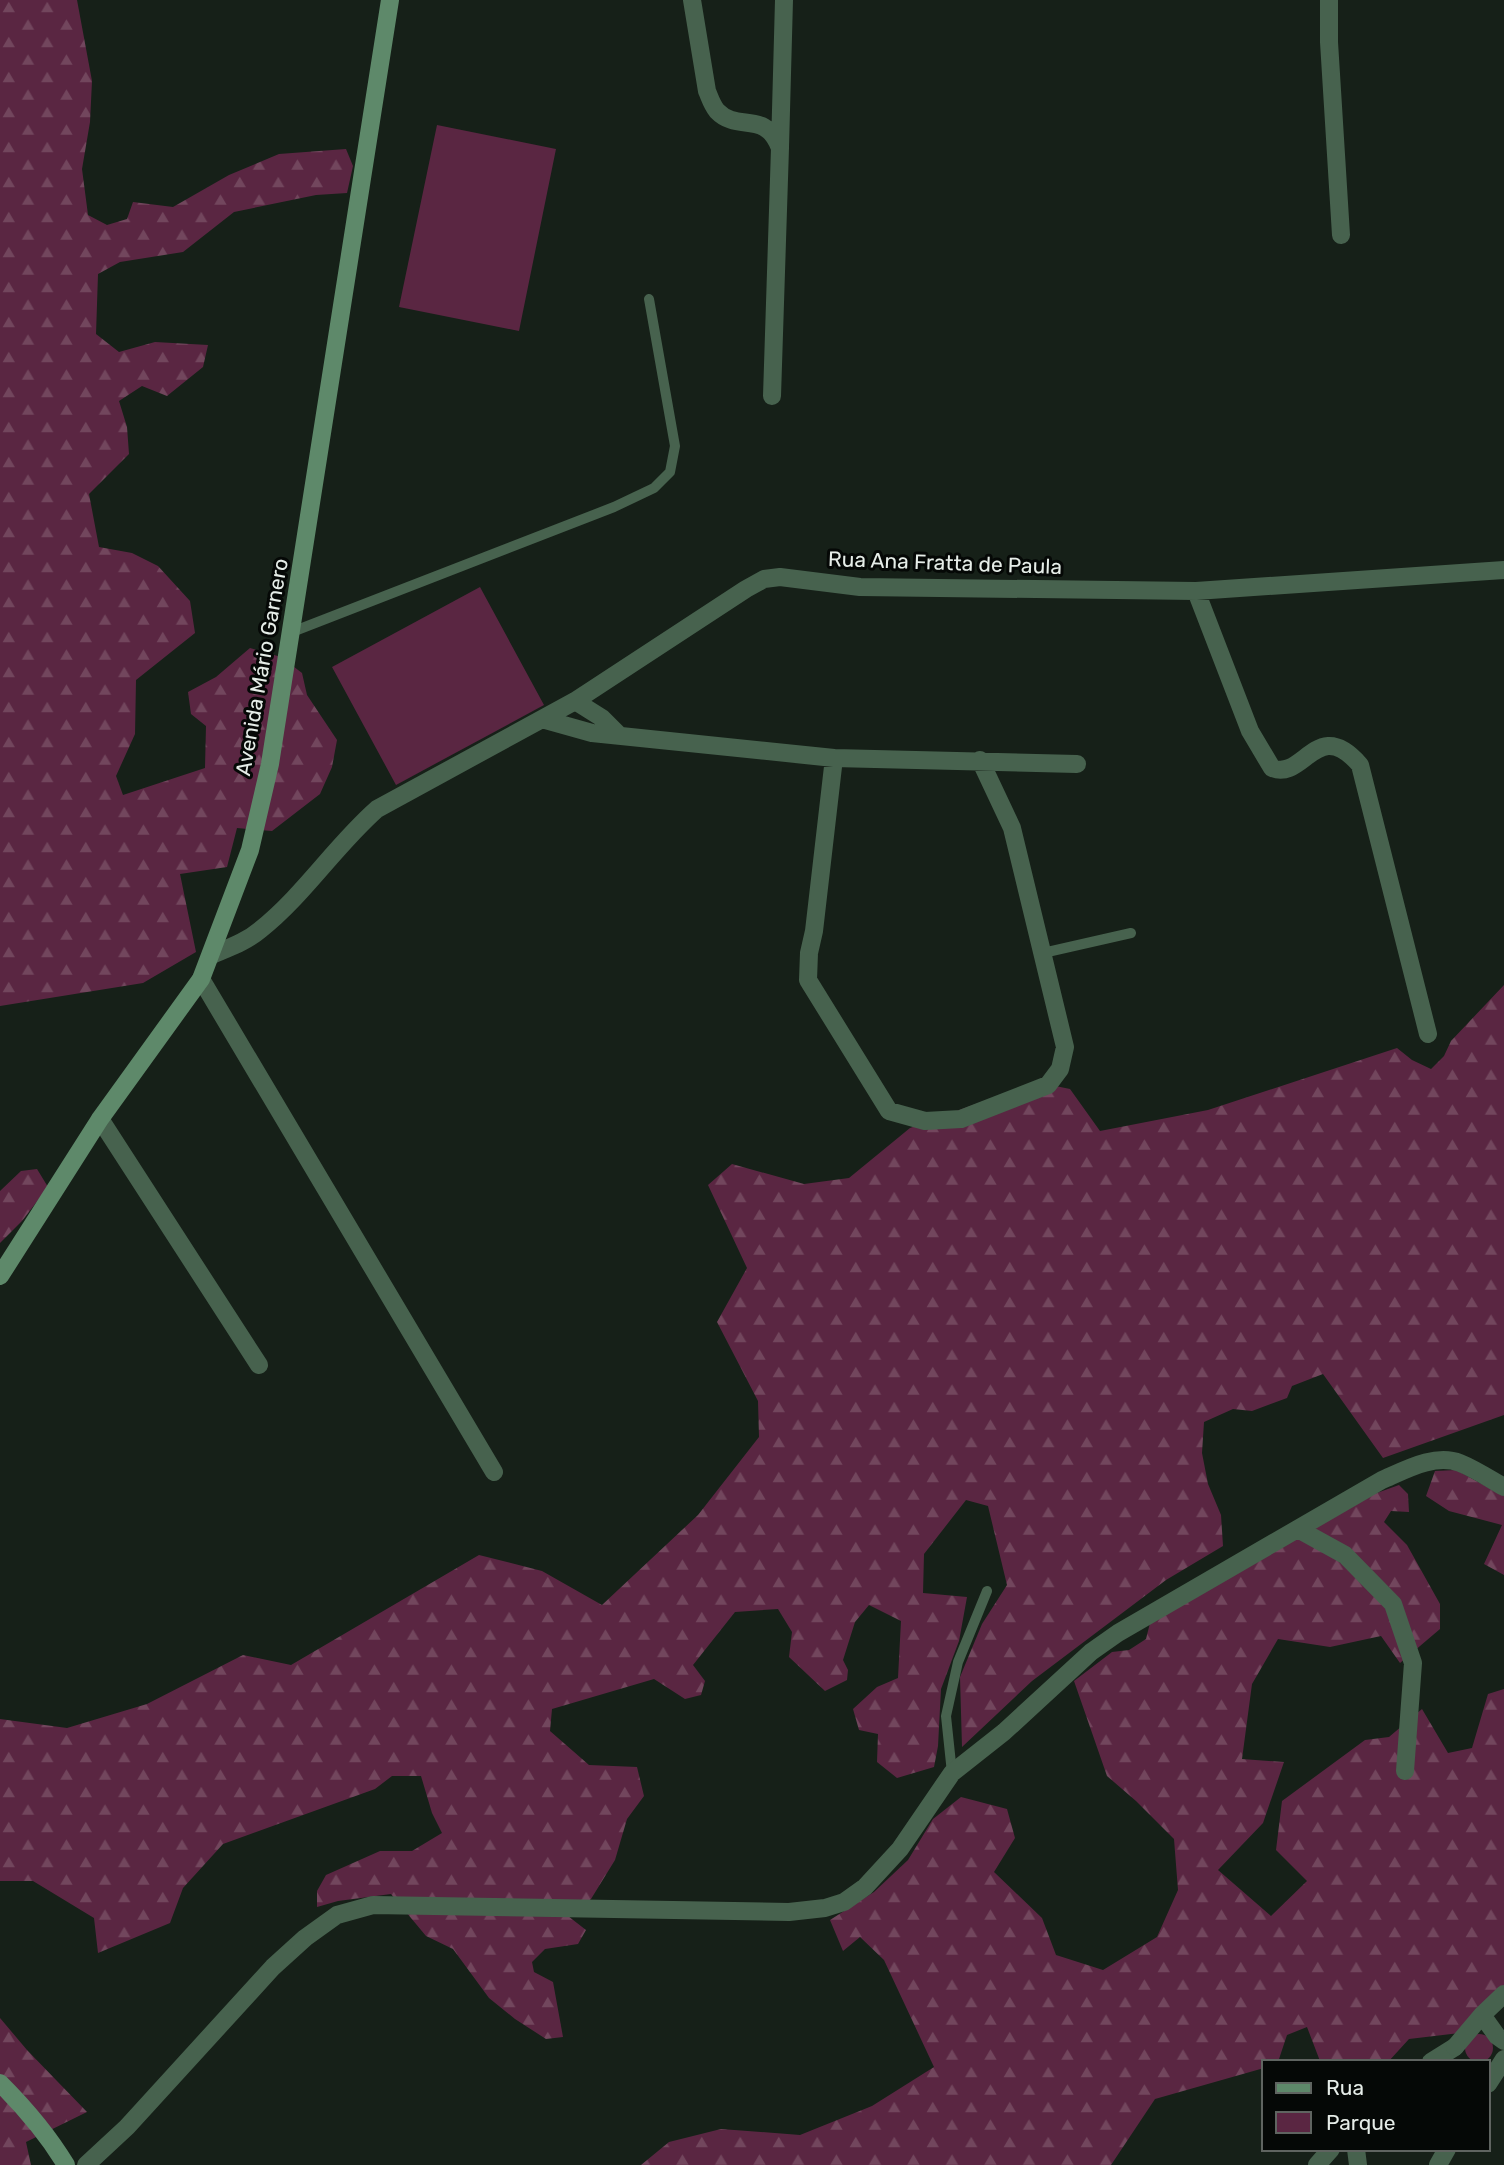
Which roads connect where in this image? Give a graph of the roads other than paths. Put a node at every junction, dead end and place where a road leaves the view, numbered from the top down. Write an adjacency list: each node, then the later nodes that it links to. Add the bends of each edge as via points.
1 (390, 0): 11 (main road, Avenida Mário Garnero)
2 (692, 0): 5 (street, via 713,105 723,116 768,127)
3 (784, 0): 5 (street)
4 (1329, 0): 6 (street)
5 (780, 148): 8 (street)
6 (1342, 235)
7 (649, 299): 11 (lane, via 675,446 670,472 654,488)
8 (772, 396)
9 (1504, 570): 10 (street, Rua Ana Fratta de Paula)
10 (1196, 592): 12 (street, Rua Ana Fratta de Paula, via 860,587 764,579); 22 (street, via 1250,731 1272,768 1285,769 1323,747 1337,746 1360,765)
11 (292, 632): 20 (main road, Avenida Mário Garnero, via 250,850)
12 (575, 701): 13 (street, Rua Ana Fratta de Paula); 14 (street)
13 (542, 719): 14 (street); 20 (street, Rua Ana Fratta de Paula, via 377,809 259,932)
14 (620, 736): 15 (street)
15 (834, 758): 16 (street); 19 (street, via 808,980 889,1111 925,1121 961,1119 1048,1085 1060,1069 1065,1047)
16 (981, 760): 17 (street); 19 (street, via 1013,828)
17 (1077, 764)
18 (1131, 933): 19 (lane)
19 (1043, 953)
20 (212, 955): 21 (main road, Avenida Mário Garnero)
21 (201, 979): 23 (main road, Avenida Mário Garnero); 26 (street)
22 (1428, 1034)
23 (100, 1119): 24 (main road, Avenida Mário Garnero); 25 (street)
24 (0, 1276)
25 (258, 1365)
26 (495, 1472)
27 (1504, 1487): 28 (street, via 1458,1462 1437,1460 1382,1480)
28 (1297, 1529): 30 (street, via 1345,1555 1392,1604 1413,1663); 31 (street, via 1091,1652)
29 (987, 1591): 31 (lane, via 958,1662 947,1716)
30 (1405, 1771)
31 (952, 1773): 41 (street, via 900,1849 874,1877 844,1902 825,1908 776,1912 373,1905 337,1915 273,1967 127,2127)
32 (1504, 1994): 33 (street)
33 (1482, 2015): 34 (street); 35 (street)
34 (1504, 2042)
35 (1457, 2057)
36 (1504, 2059): 37 (street)
37 (1493, 2082)
38 (0, 2083): 40 (main road)
39 (1329, 2151): 42 (street)
40 (66, 2165)
41 (86, 2165)
42 (1317, 2165)

